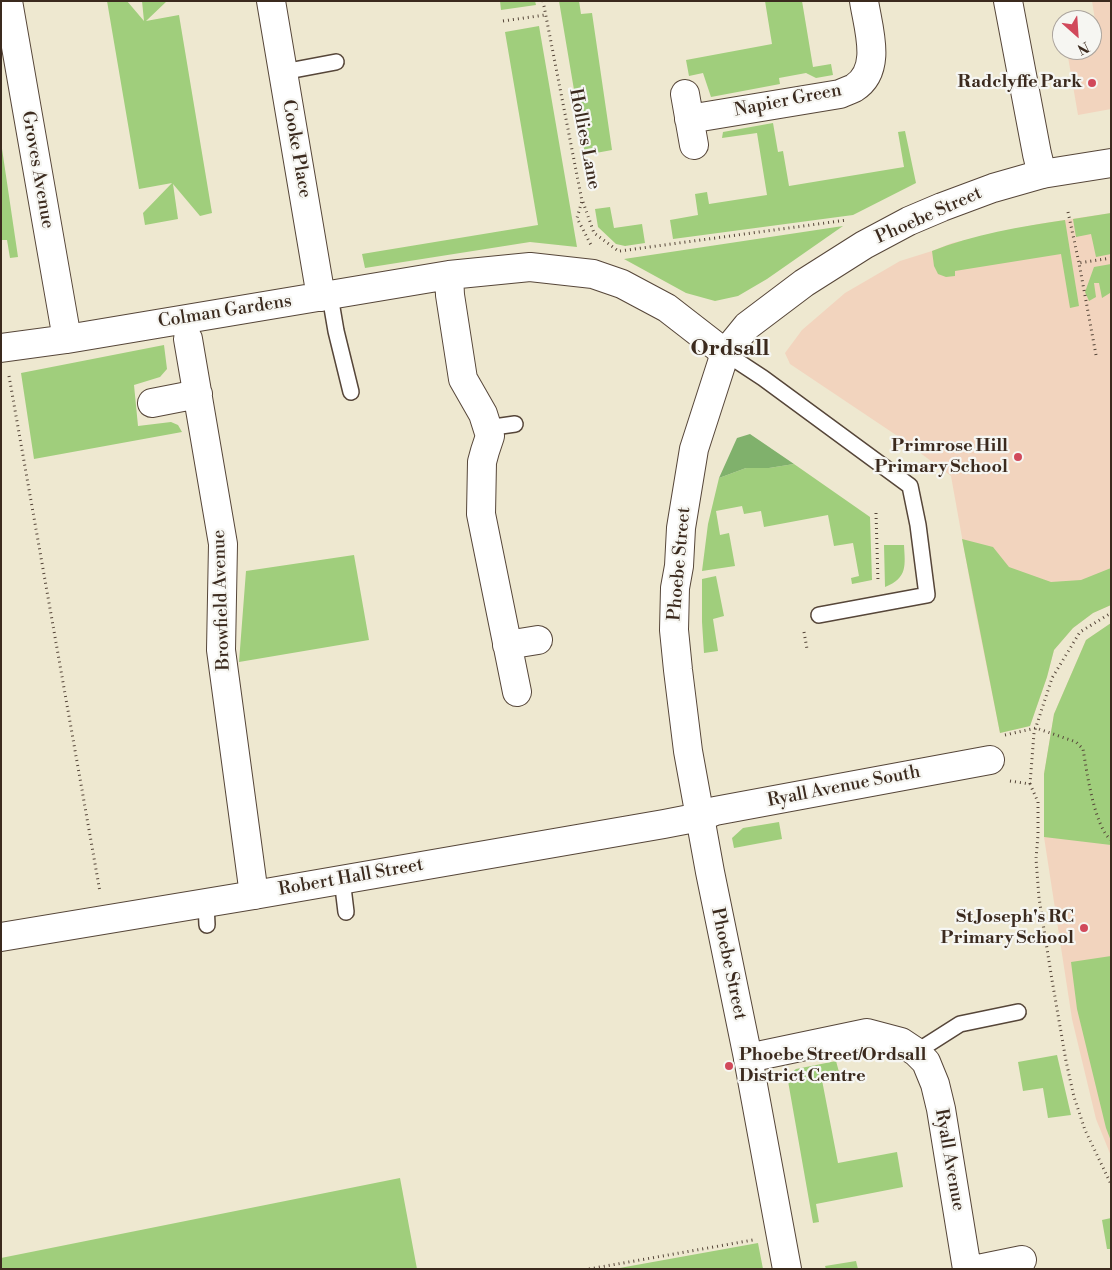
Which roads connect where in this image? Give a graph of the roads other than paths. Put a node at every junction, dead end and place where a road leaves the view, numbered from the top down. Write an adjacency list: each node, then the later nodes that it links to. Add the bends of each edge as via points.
1 (8, 1): 12 (street, Groves Avenue)
2 (271, 1): 6 (street, Cooke Place)
3 (864, 1): 7 (street, Napier Green, via 872,59 862,82 854,88 840,94)
4 (1008, 1): 9 (street)
5 (336, 62): 6 (lane)
6 (283, 72): 11 (street, Cooke Place)
7 (689, 119)
8 (1111, 163): 9 (street, Phoebe Street)
9 (1042, 174): 14 (street, Phoebe Street, via 942,207 864,245 804,283 747,326)
10 (449, 275): 11 (street, Colman Gardens); 14 (street, Colman Gardens, via 530,267 593,274 622,284 667,308); 20 (street, via 463,379 484,414)
11 (326, 296): 12 (street, Colman Gardens); 16 (lane)
12 (67, 339): 15 (street, Colman Gardens)
13 (189, 345): 17 (street, Browfield Avenue)
14 (725, 353): 21 (lane, via 910,486 927,595); 26 (street, Phoebe Street, via 694,449 675,588 674,630 678,670)
15 (4, 357)
16 (351, 392)
17 (198, 394): 18 (street); 28 (street, Browfield Avenue, via 223,544 221,650)
18 (152, 403)
19 (516, 424): 20 (lane)
20 (487, 428): 23 (street, via 490,436 482,462 481,514)
21 (819, 615)
22 (538, 640): 23 (street)
23 (508, 645): 24 (street)
24 (517, 692)
25 (997, 759): 26 (street, Ryall Avenue South, via 715,811)
26 (700, 817): 27 (street, Robert Hall Street); 33 (street, Phoebe Street)
27 (342, 879): 28 (street, Robert Hall Street); 29 (lane)
28 (254, 895): 30 (street, Robert Hall Street, via 206,914)
29 (346, 912)
30 (1, 937)
31 (1018, 1012): 32 (lane, via 960,1024)
32 (916, 1052): 33 (street, Ryall Avenue, via 901,1042 868,1033); 36 (street, Ryall Avenue, via 926,1062 941,1109)
33 (748, 1058): 35 (street, Phoebe Street)
34 (1022, 1260): 37 (street)
35 (787, 1269)
36 (967, 1269)
37 (978, 1269)

